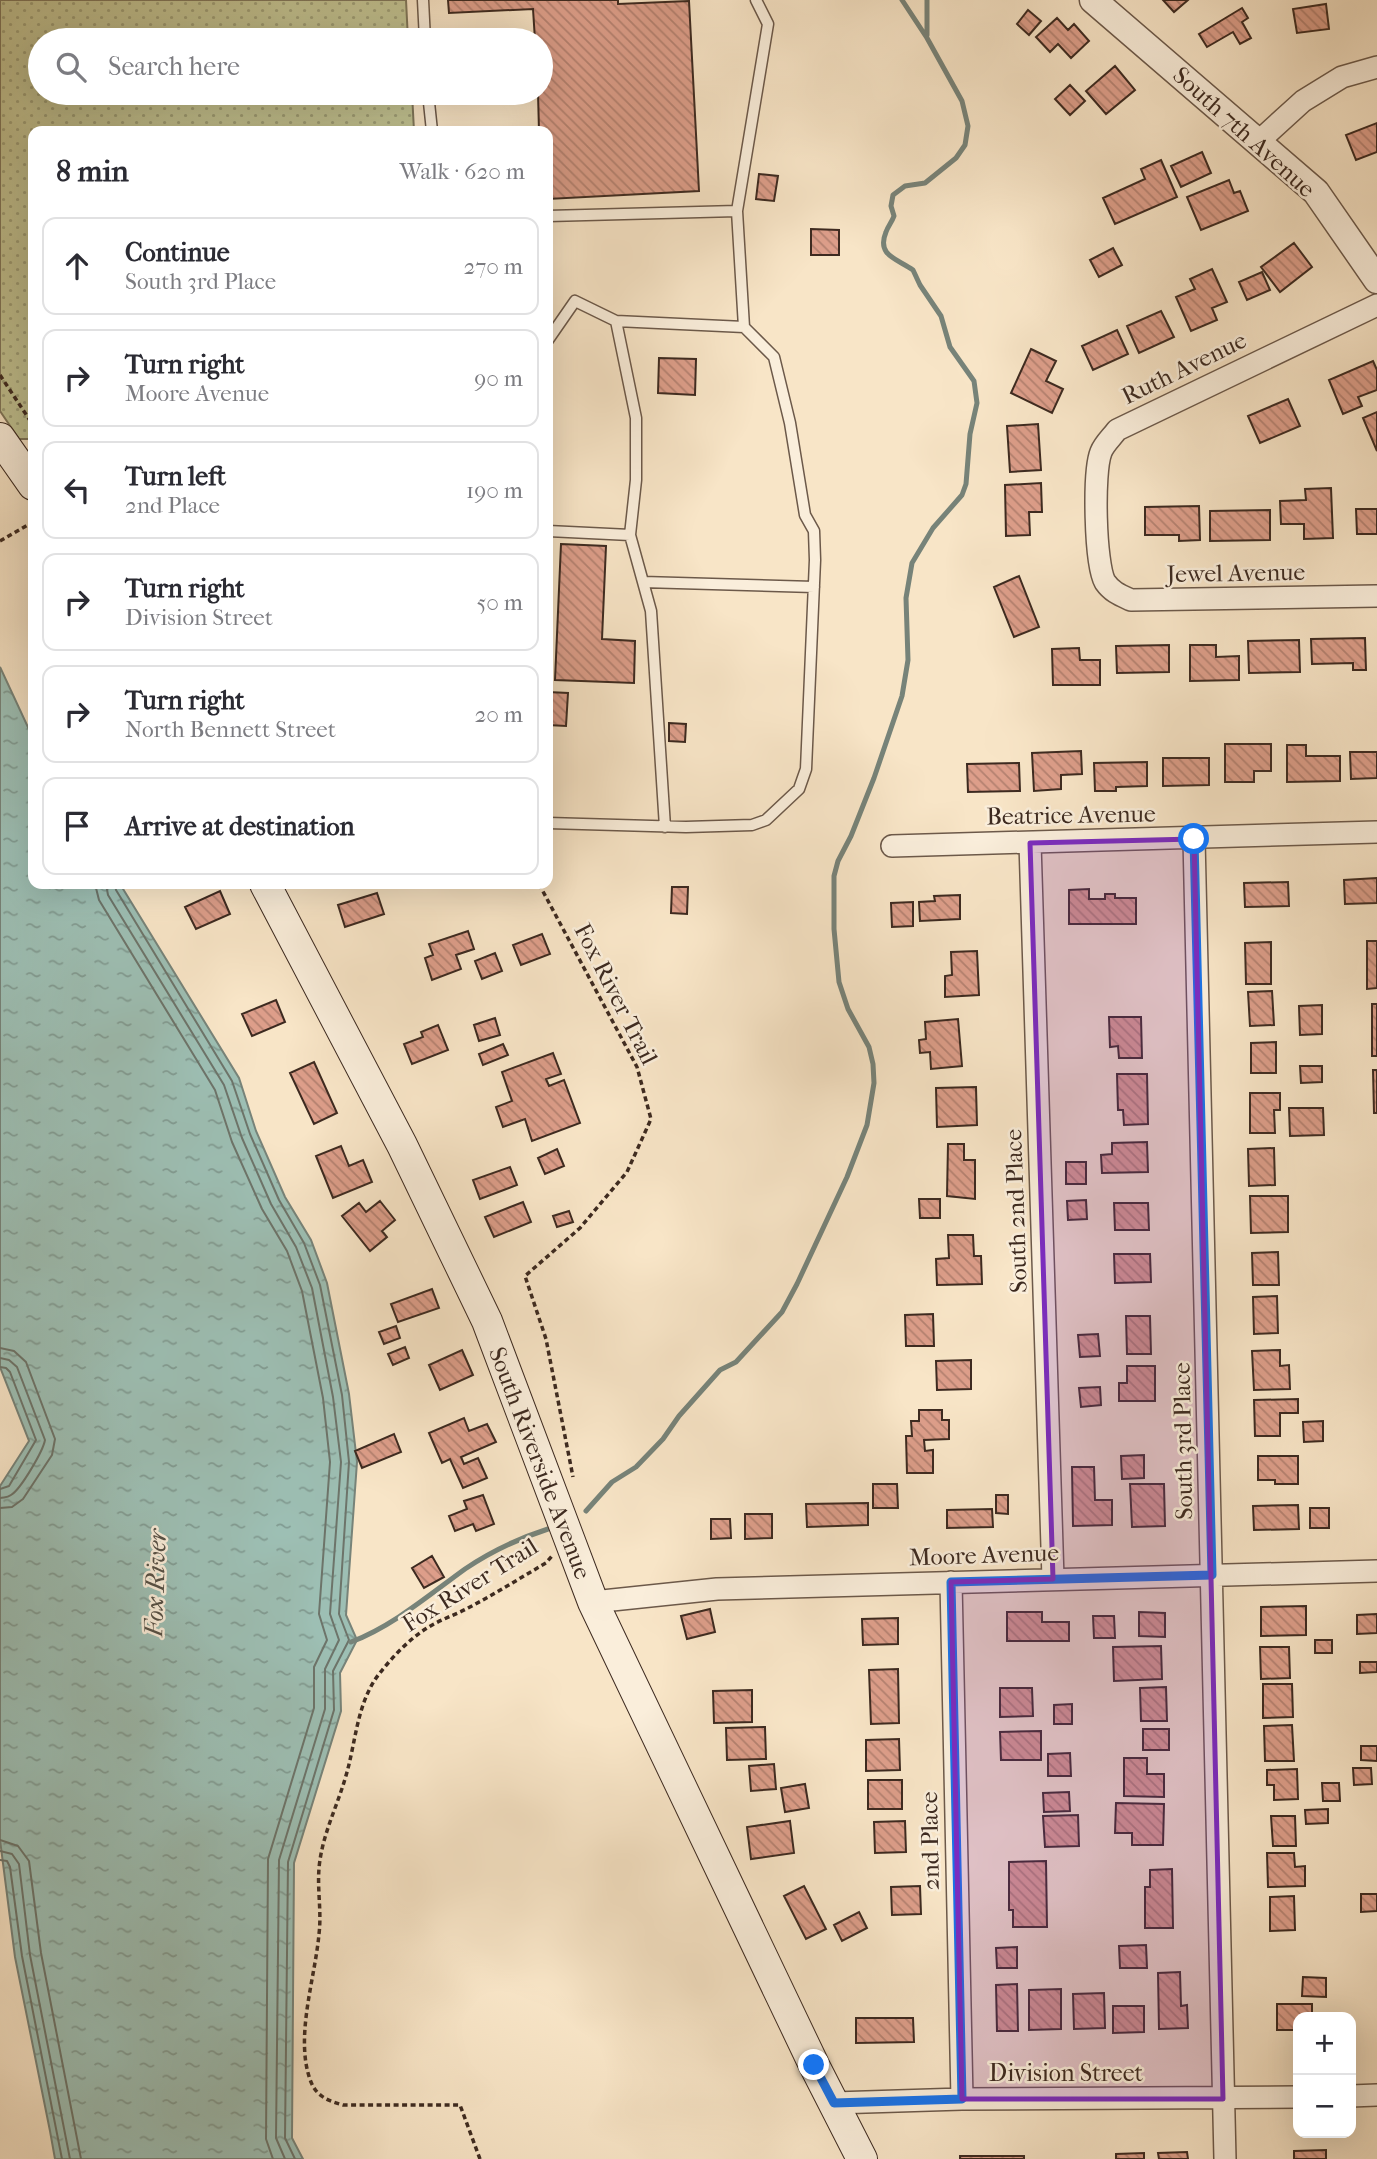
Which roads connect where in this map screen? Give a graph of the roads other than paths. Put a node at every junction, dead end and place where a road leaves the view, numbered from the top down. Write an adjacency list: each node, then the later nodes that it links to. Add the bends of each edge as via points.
1 (423, 0): 4 (lane)
2 (756, 0): 9 (lane, via 768,24)
3 (1093, 0): 8 (street, South 7th Avenue)
4 (424, 28)
5 (1377, 67): 8 (street, via 1342,77 1303,101)
6 (429, 105): 7 (lane)
7 (431, 126)
8 (1258, 142): 11 (street, South 7th Avenue, via 1316,192)
9 (737, 211): 10 (lane); 14 (lane)
10 (553, 216)
11 (1377, 280)
12 (1377, 305): 20 (street, Ruth Avenue, via 1117,430 1101,450 1096,475 1099,560)
13 (616, 321): 14 (lane); 15 (lane, via 575,301); 19 (lane, via 636,418)
14 (744, 327): 22 (lane, via 774,356 805,514 814,531)
15 (553, 333)
16 (0, 438): 17 (main road)
17 (28, 475)
18 (553, 531): 19 (lane)
19 (630, 535): 21 (lane)
20 (1104, 579): 23 (street, Jewel Avenue, via 1113,592 1131,600)
21 (643, 582): 22 (lane); 25 (lane, via 651,611)
22 (814, 587): 25 (lane, via 806,769 799,789 766,820 752,825)
23 (1377, 596)
24 (553, 823): 25 (lane)
25 (665, 827)
26 (1377, 832): 27 (street, Beatrice Avenue)
27 (1194, 839): 28 (street, Beatrice Avenue); 32 (street, South 3rd Place)
28 (1030, 843): 29 (street, Beatrice Avenue); 33 (street, South 2nd Place)
29 (892, 846)
30 (268, 889): 35 (main road, South Riverside Avenue, via 402,1145 486,1321)
31 (1377, 1571): 32 (street, Moore Avenue)
32 (1212, 1575): 33 (street, Moore Avenue); 40 (street, South 3rd Place)
33 (1053, 1579): 34 (street, Moore Avenue)
34 (951, 1582): 35 (street, Moore Avenue, via 717,1590); 39 (street, 2nd Place)
35 (593, 1602): 41 (main road, South Riverside Avenue)
36 (1377, 2095): 37 (street)
37 (1356, 2096)
38 (1293, 2097): 40 (street, Division Street)
39 (962, 2099): 40 (street, Division Street); 41 (street, Division Street)
40 (1223, 2099): 43 (street, South 3rd Place)
41 (834, 2103): 42 (main road, South Riverside Avenue)
42 (862, 2159)
43 (1225, 2159)

